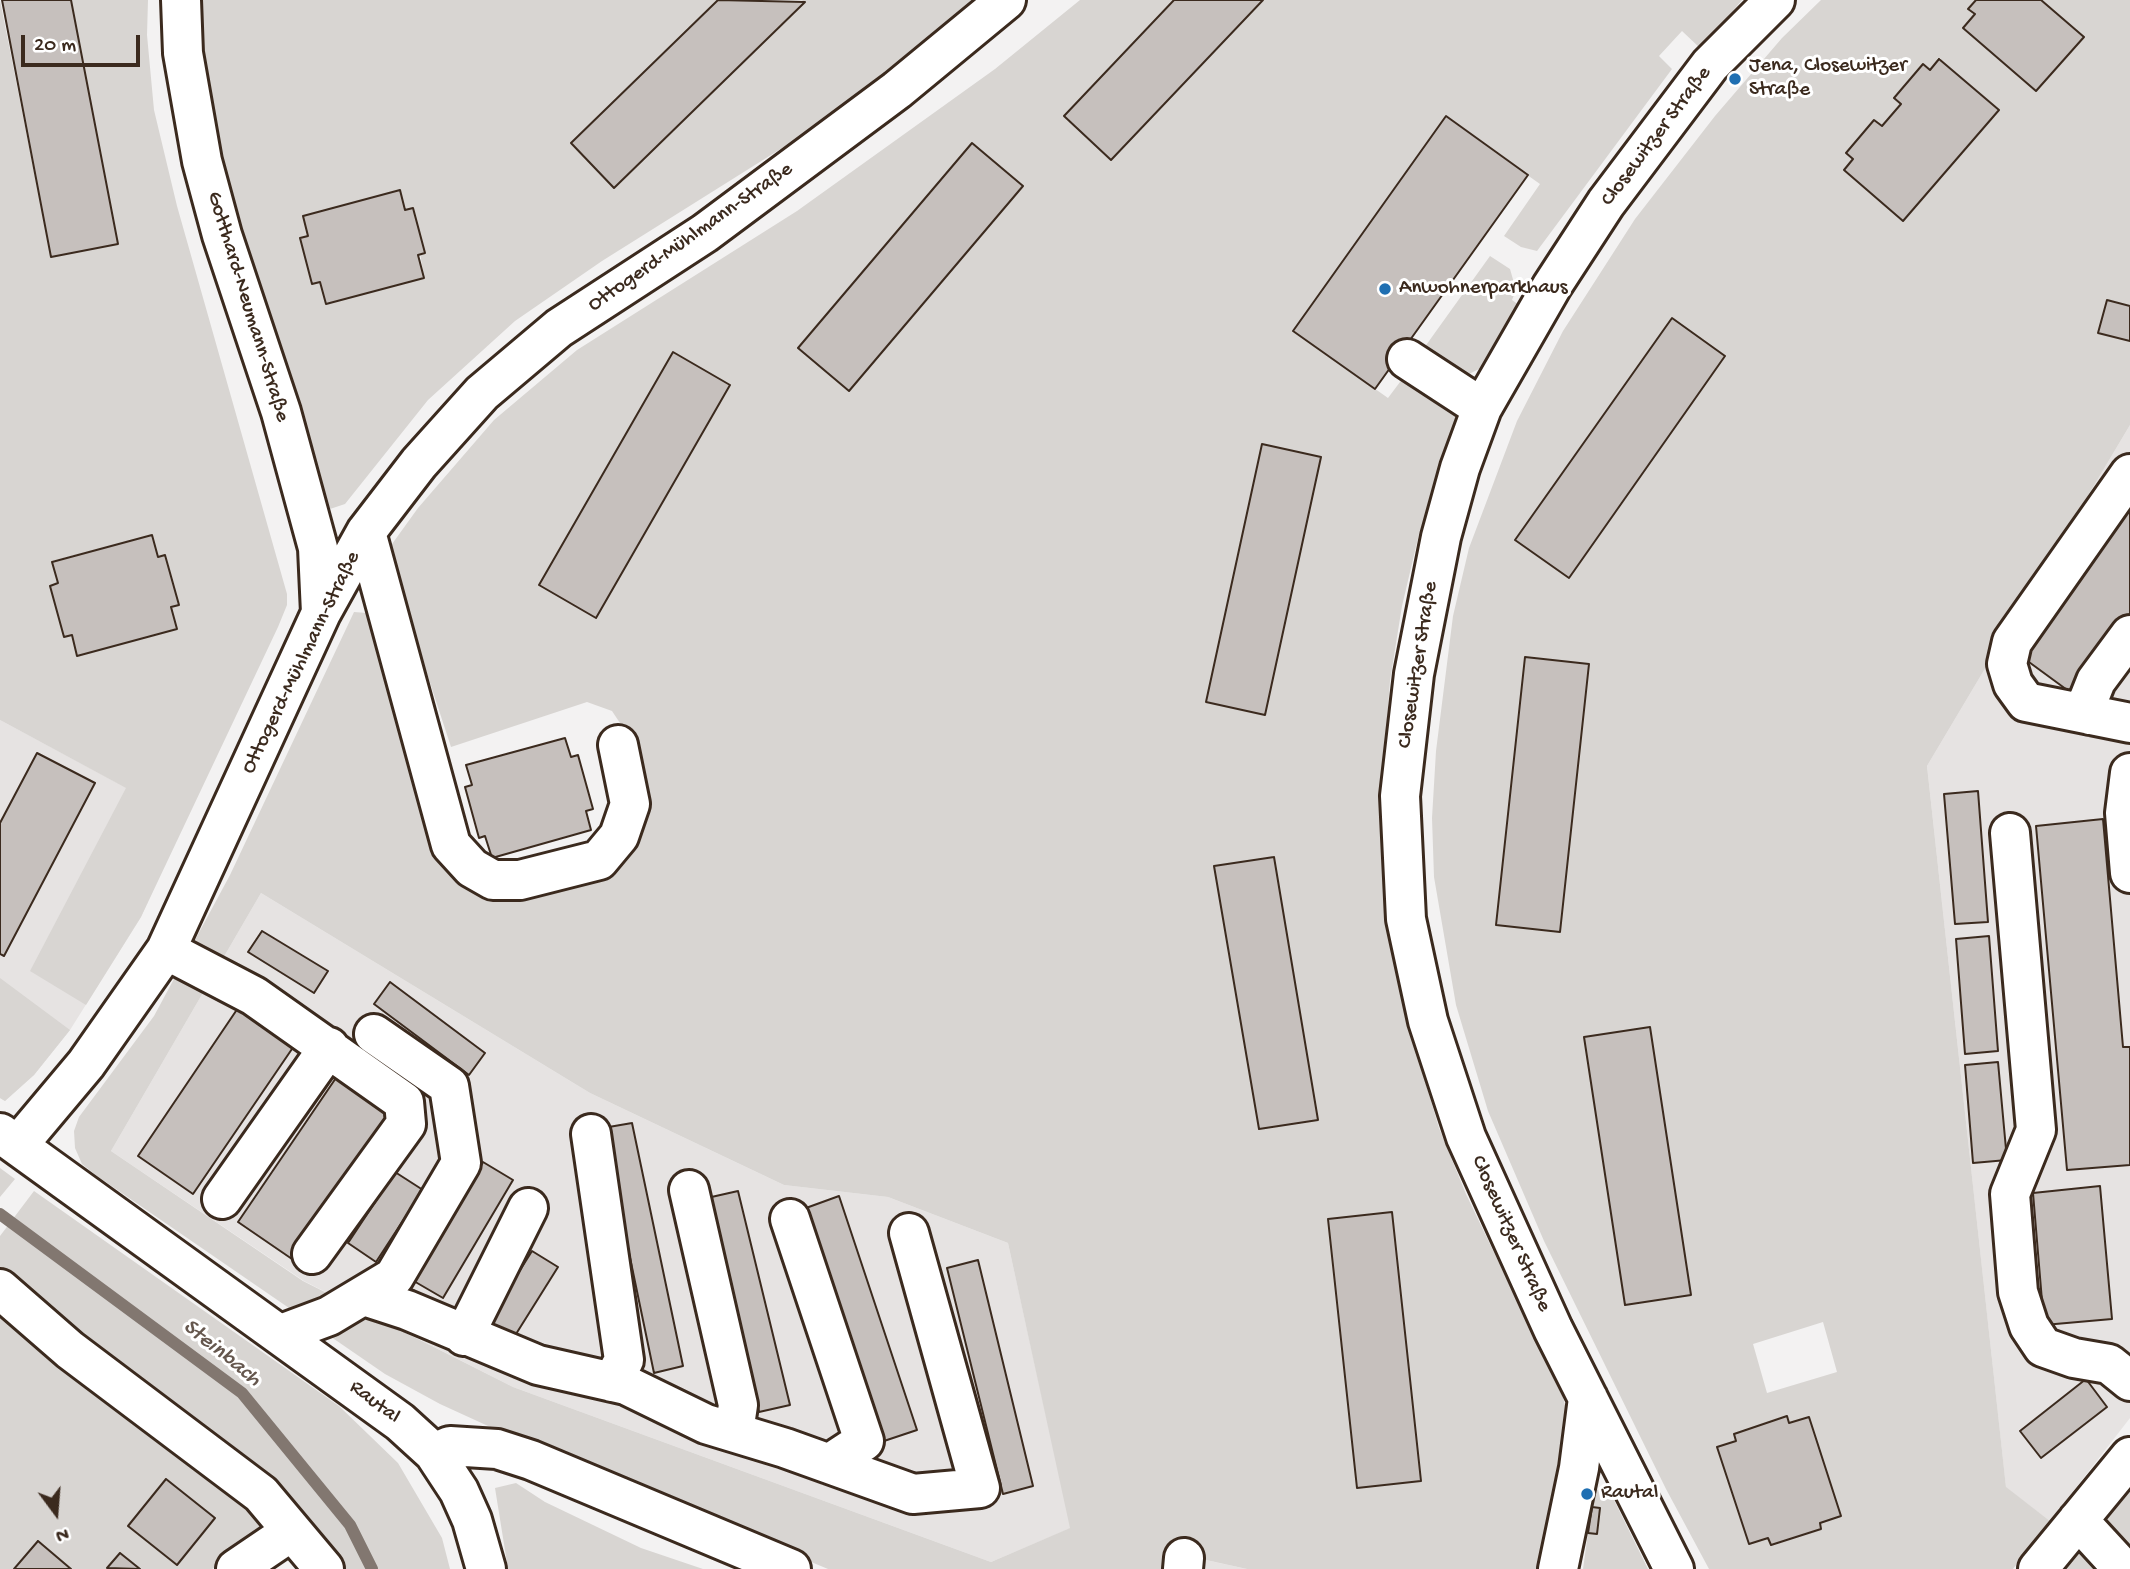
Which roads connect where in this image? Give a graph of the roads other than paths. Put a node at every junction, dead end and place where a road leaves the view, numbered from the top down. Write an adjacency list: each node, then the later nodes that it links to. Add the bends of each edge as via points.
1 (181, 0): 8 (street, Gotthard-Neumann-Straße, via 183,53 202,161 281,412 318,548)
2 (1006, 0): 7 (street, Ottogerd-Mühlmann-Straße, via 897,90 705,233 559,328 482,393 419,463)
3 (1774, 0): 5 (street, Closewitzer Straße, via 1710,65 1606,203)
4 (1407, 359): 5 (street)
5 (1482, 408): 33 (street, Closewitzer Straße, via 1441,537 1414,674 1400,796 1406,919 1428,1021 1466,1137)
6 (2130, 474): 10 (street, via 2012,642 2007,664 2013,684 2026,702)
7 (366, 532): 8 (street, Ottogerd-Mühlmann-Straße); 12 (street, via 451,845 472,868 494,880 520,880 599,860 619,836 630,804)
8 (321, 613): 16 (street, Ottogerd-Mühlmann-Straße)
9 (2130, 635): 10 (street, via 2096,681 2088,701)
10 (2090, 715): 11 (street)
11 (2130, 723)
12 (618, 744)
13 (2130, 773): 15 (street, via 2125,813)
14 (2010, 832): 31 (street, via 2036,1130 2010,1194 2018,1292 2029,1326 2043,1347 2109,1364)
15 (2130, 873)
16 (166, 950): 18 (street, via 254,996); 20 (street, Ottogerd-Mühlmann-Straße, via 86,1064)
17 (374, 1034): 28 (street, via 449,1086 461,1163 394,1277)
18 (329, 1047): 22 (street); 26 (street, via 404,1102 406,1124)
19 (591, 1134): 32 (street, via 624,1360)
20 (9, 1139): 29 (street, Rautal)
21 (689, 1190): 34 (street, via 738,1405)
22 (222, 1199)
23 (528, 1208): 30 (street)
24 (790, 1219): 37 (street, via 864,1441)
25 (909, 1233): 37 (street, via 980,1488 913,1494)
26 (312, 1254)
27 (0, 1289): 39 (street, via 70,1350 261,1494)
28 (363, 1296): 29 (street, via 329,1316); 30 (street)
29 (281, 1334): 35 (street, Rautal, via 400,1422)
30 (464, 1336): 32 (street, via 538,1365)
31 (2130, 1381)
32 (612, 1382): 34 (street)
33 (1588, 1398): 44 (street); 45 (street, Closewitzer Straße)
34 (734, 1433): 37 (street)
35 (433, 1453): 42 (street, Rautal, via 459,1490); 43 (street, via 450,1446 498,1449)
36 (2130, 1457): 38 (street)
37 (829, 1464)
38 (2078, 1520): 46 (street); 47 (street)
39 (292, 1531): 40 (street); 41 (street)
40 (236, 1569)
41 (324, 1569)
42 (486, 1569)
43 (791, 1569)
44 (1558, 1569)
45 (1674, 1569)
46 (2038, 1569)
47 (2123, 1569)

